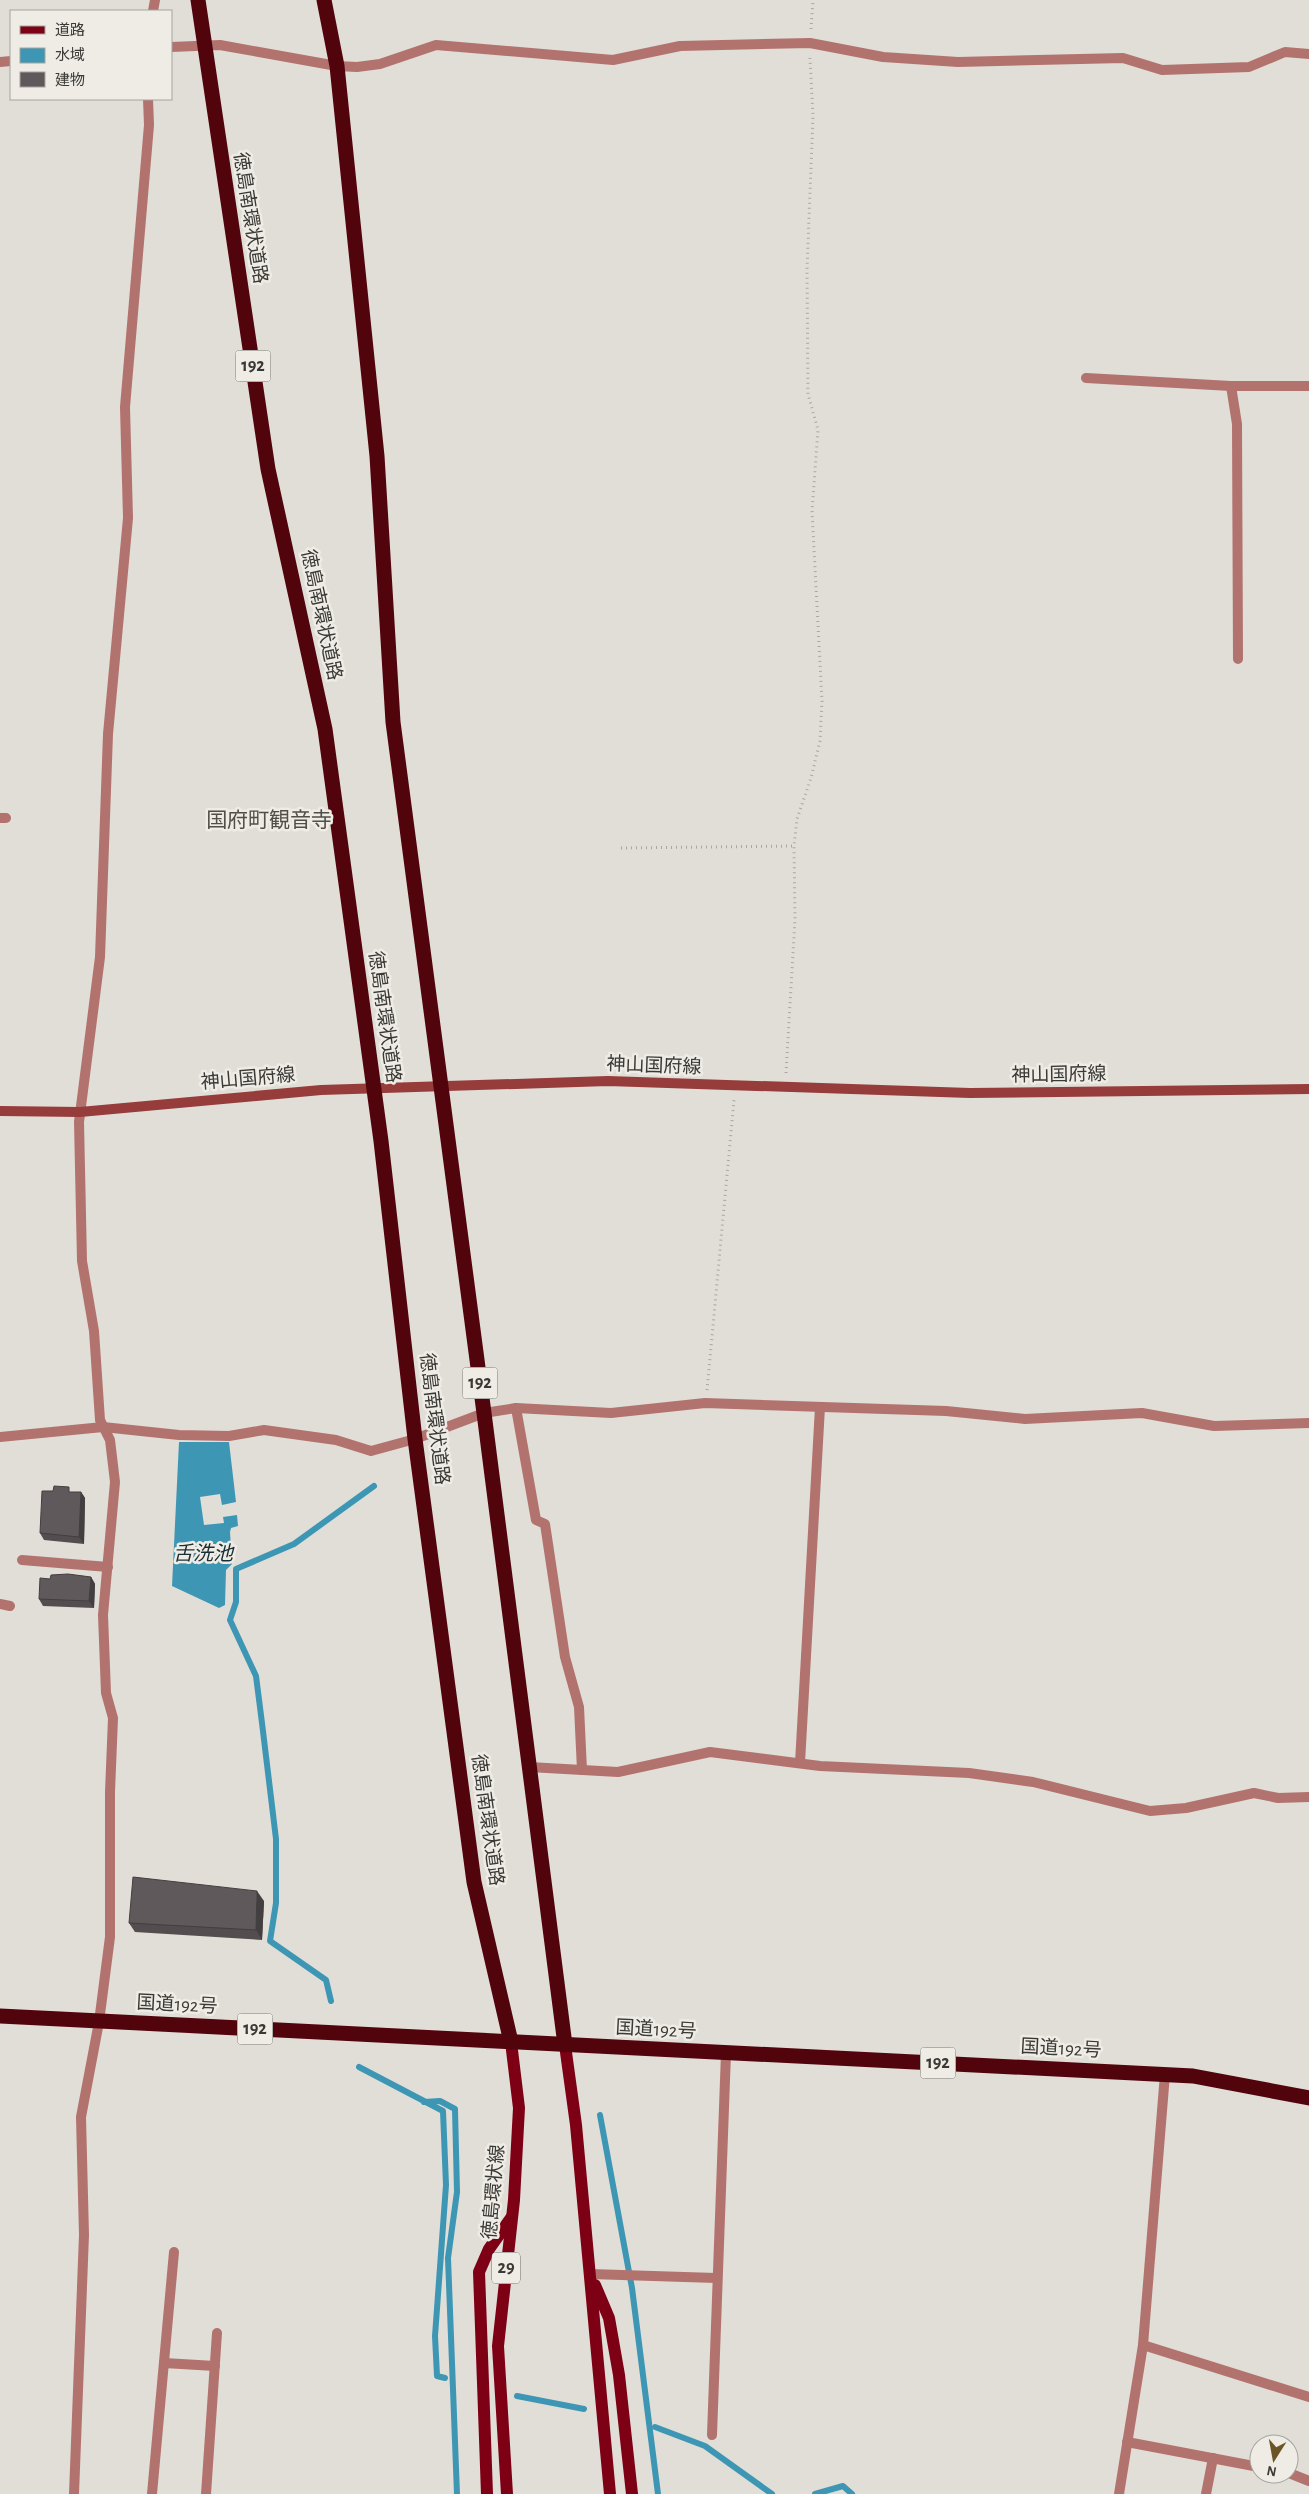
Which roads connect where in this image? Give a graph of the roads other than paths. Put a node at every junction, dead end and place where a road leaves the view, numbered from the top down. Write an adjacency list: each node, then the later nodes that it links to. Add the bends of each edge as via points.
1 (198, 0): 3 (highway, 徳島南環状道路 / 192)
2 (324, 0): 6 (highway, 192)
3 (204, 44): 4 (street); 6 (street); 13 (highway, 徳島南環状道路 / 192, via 268,469 325,729)
4 (172, 47)
5 (1309, 54): 6 (street, via 1285,52 1249,67 1162,70 1123,58 958,62 883,57 810,43 680,46 613,60 436,45 380,64)
6 (337, 66): 12 (highway, 192, via 377,456 392,722)
7 (148, 100): 16 (street, via 149,126 125,407 128,518 108,734 100,958)
8 (1086, 378): 9 (street)
9 (1230, 386): 10 (street); 11 (street, via 1237,424)
10 (1309, 386)
11 (1238, 659)
12 (440, 1087): 13 (main road, 神山国府線); 14 (main road, 神山国府線, via 608,1081 970,1093); 19 (highway, 192)
13 (373, 1088): 16 (main road, 神山国府線); 23 (highway, 徳島南環状道路 / 192)
14 (1309, 1089)
15 (0, 1110): 16 (main road, 神山国府線)
16 (80, 1112): 21 (street, via 82,1262 94,1331)
17 (820, 1407): 18 (street, via 706,1403 611,1412); 20 (street, via 946,1411 1025,1419 1142,1413 1214,1426); 26 (street)
18 (516, 1408): 19 (street); 28 (street, via 536,1520 545,1524 564,1658 579,1707)
19 (484, 1413): 23 (street); 27 (highway, 192)
20 (1309, 1423)
21 (103, 1426): 22 (street); 23 (street, via 219,1436 264,1430 336,1440 371,1451); 25 (street, via 110,1440 115,1482)
22 (0, 1437)
23 (416, 1439): 32 (highway, 徳島南環状道路 / 192, via 474,1882)
24 (22, 1560): 25 (street)
25 (108, 1567): 31 (street, via 103,1615 106,1693 113,1718 110,1936)
26 (800, 1763): 28 (street, via 710,1752 618,1772); 29 (street, via 978,1774 1033,1782 1150,1811 1186,1808 1254,1793 1278,1798)
27 (529, 1766): 28 (street); 33 (highway, 192)
28 (582, 1770)
29 (1309, 1797)
30 (0, 2016): 31 (highway, 国道192号 / 192)
31 (99, 2022): 32 (highway, 国道192号 / 192); 50 (street, via 81,2117 84,2235)
32 (511, 2042): 33 (highway, 国道192号 / 192); 37 (main road, 徳島環状線 / 29, via 519,2108)
33 (565, 2045): 34 (highway, 国道192号 / 192); 39 (main road)
34 (726, 2053): 35 (highway, 国道192号 / 192); 40 (street)
35 (1165, 2074): 36 (highway, 国道192号 / 192, via 1194,2076); 42 (street)
36 (1309, 2098)
37 (512, 2217): 53 (main road, via 489,2249 478,2272); 54 (main road, 徳島環状線 / 29, via 498,2346)
38 (174, 2252): 43 (street)
39 (590, 2274): 40 (street); 55 (main road); 56 (main road, via 609,2318 619,2375)
40 (716, 2278): 46 (street)
41 (217, 2333): 44 (street)
42 (1142, 2345): 45 (street); 47 (street)
43 (164, 2363): 44 (street); 51 (street)
44 (215, 2366): 52 (street)
45 (1309, 2398)
46 (712, 2435)
47 (1127, 2442): 48 (street); 57 (street)
48 (1213, 2458): 49 (street); 58 (street)
49 (1249, 2465)
50 (74, 2494)
51 (152, 2494)
52 (206, 2494)
53 (487, 2494)
54 (507, 2494)
55 (610, 2494)
56 (632, 2494)
57 (1119, 2494)
58 (1206, 2494)

